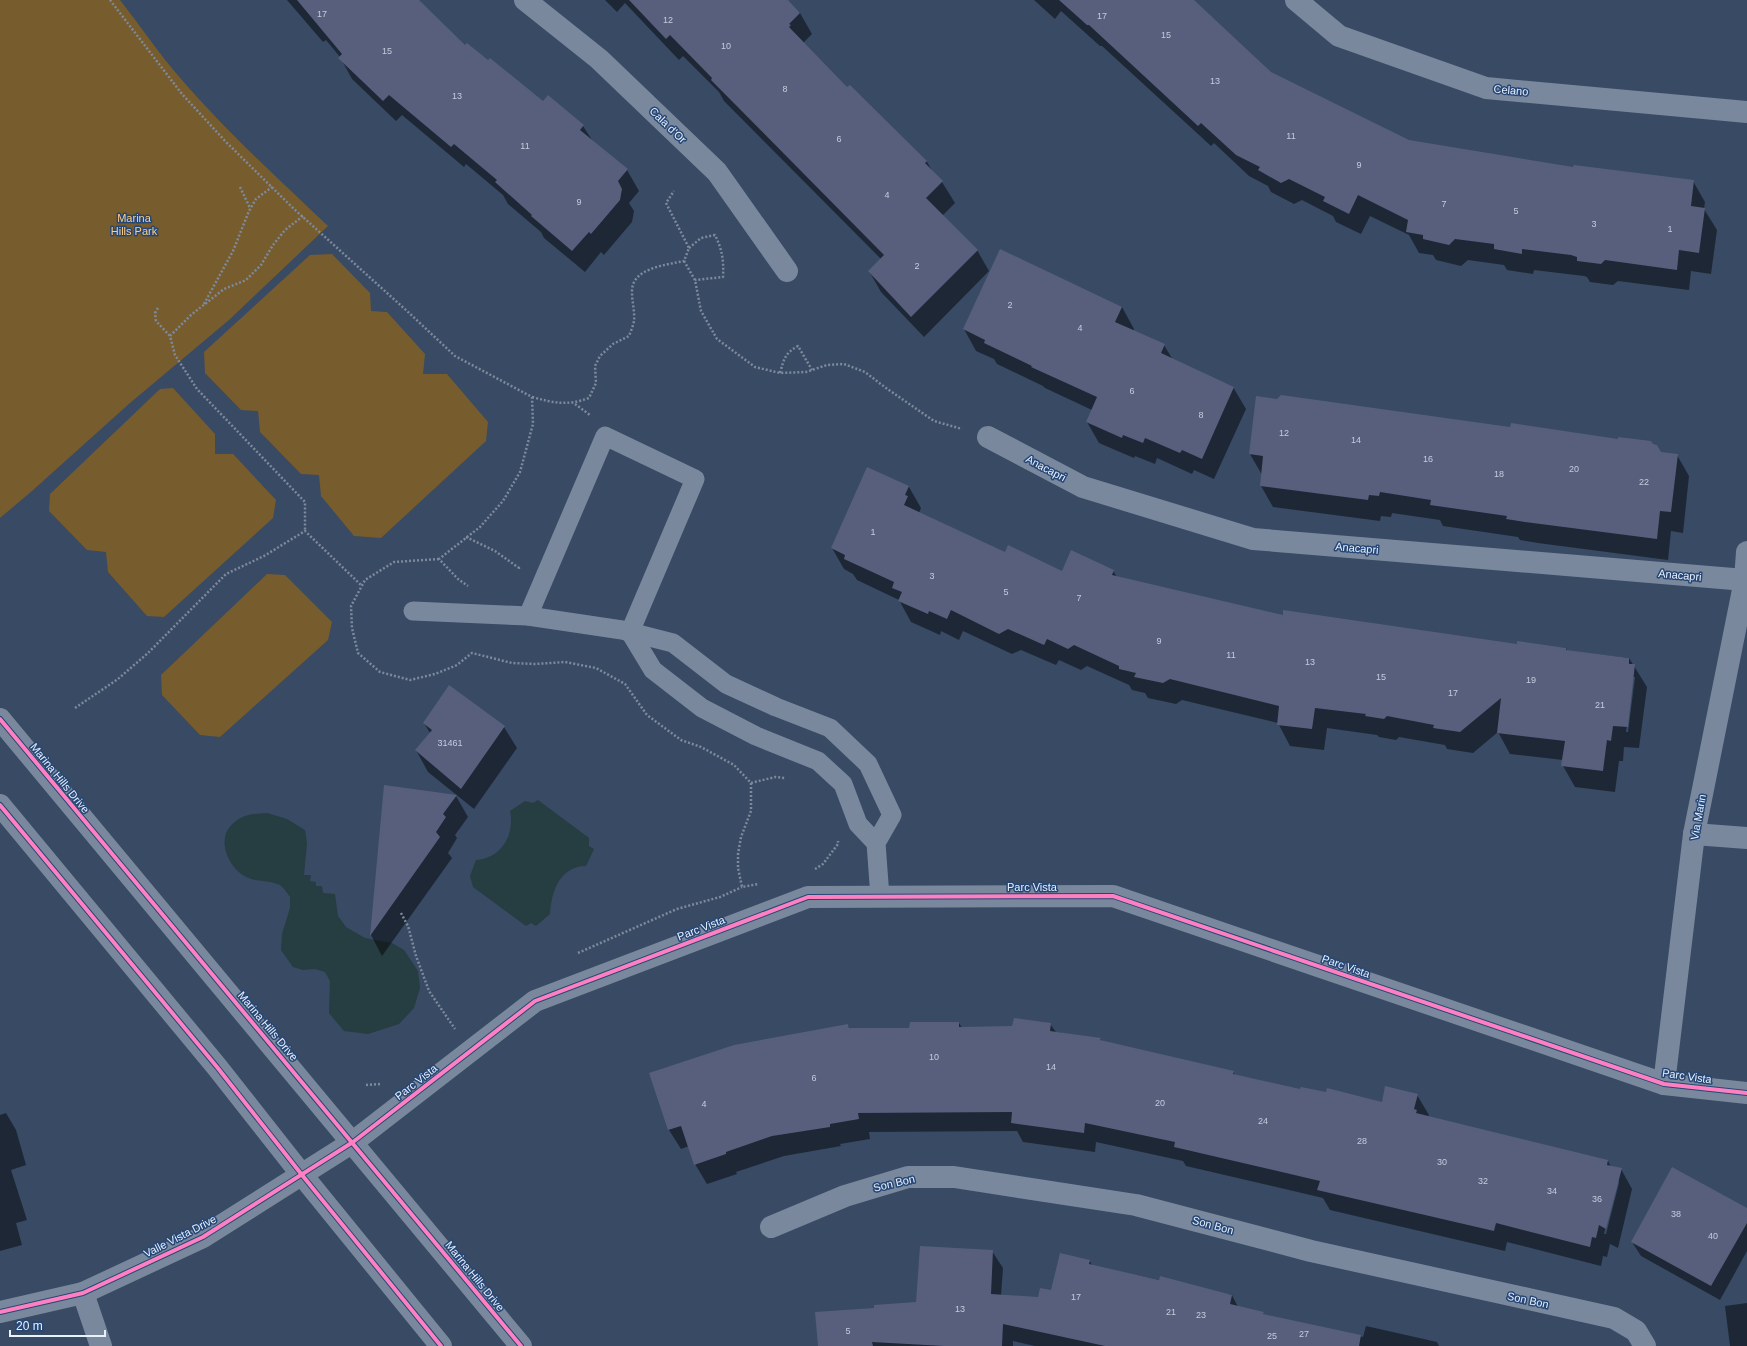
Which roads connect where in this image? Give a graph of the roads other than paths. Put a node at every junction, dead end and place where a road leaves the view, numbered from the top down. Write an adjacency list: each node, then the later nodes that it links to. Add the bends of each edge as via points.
1 (525, 0): 4 (street, Cala d'Or, via 599,59 717,172)
2 (1296, 0): 3 (street, Celano, via 1339,36 1486,88)
3 (1747, 112)
4 (787, 271)
5 (988, 437): 7 (street, Anacapri, via 1083,488 1253,539)
6 (1747, 552): 7 (street, Via Marin)
7 (1745, 580): 13 (street, Via Marin)
8 (414, 611): 9 (lane)
9 (528, 616): 10 (lane); 10 (lane, via 605,436 695,479)
10 (630, 632): 15 (lane, via 653,670 702,708 756,736 818,761 843,784 858,824); 15 (lane, via 673,643 726,684 830,728 868,764 892,815)
11 (0, 719): 19 (street, Marina Hills Drive)
12 (0, 805): 20 (street)
13 (1694, 834): 14 (street); 17 (street, Via Marin)
14 (1747, 838)
15 (876, 843): 16 (lane)
16 (880, 897): 17 (street, Parc Vista, via 1114,896); 19 (street, Parc Vista, via 808,897 535,1001)
17 (1664, 1084): 18 (street, Parc Vista)
18 (1747, 1093)
19 (353, 1142): 20 (street, Valle Vista Drive); 26 (street, Marina Hills Drive)
20 (302, 1174): 22 (street, Valle Vista Drive, via 203,1237); 25 (street)
21 (772, 1227): 27 (street, Son Bon, via 845,1196 908,1177 954,1177 1136,1205 1311,1251 1614,1318 1636,1331)
22 (83, 1293): 23 (street, Valle Vista Drive); 24 (street)
23 (0, 1312)
24 (101, 1346)
25 (441, 1346)
26 (521, 1346)
27 (1645, 1346)

